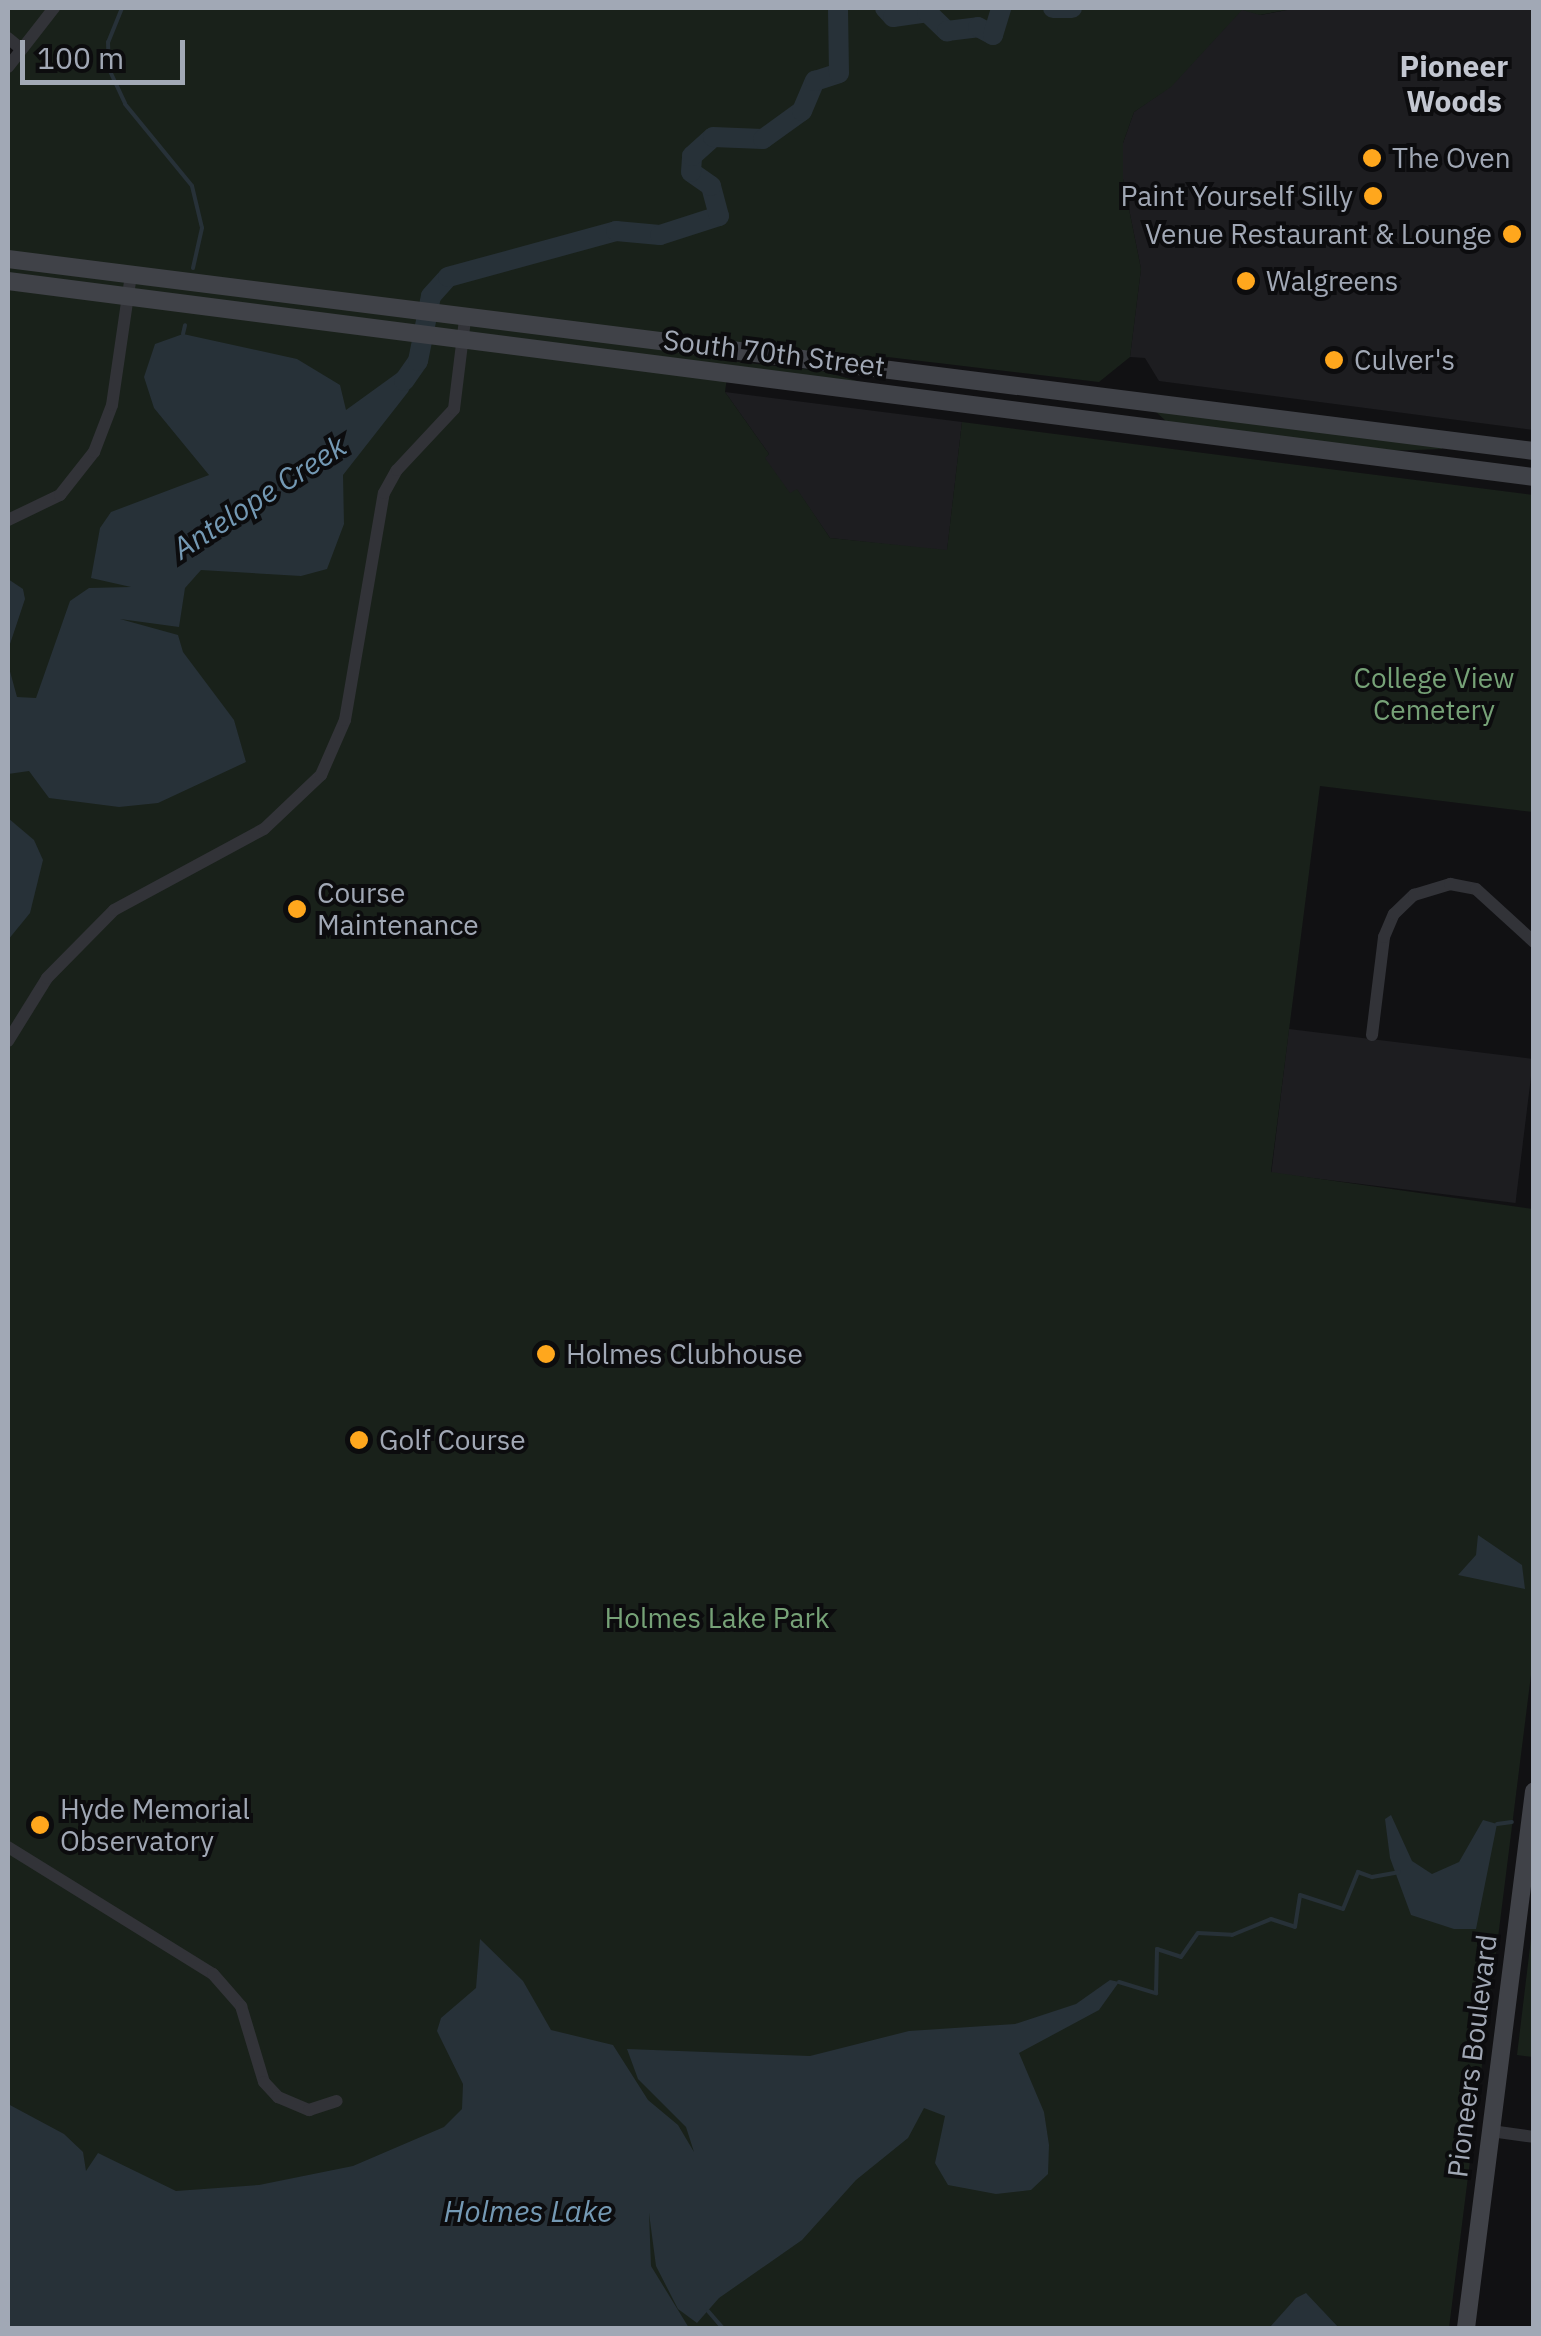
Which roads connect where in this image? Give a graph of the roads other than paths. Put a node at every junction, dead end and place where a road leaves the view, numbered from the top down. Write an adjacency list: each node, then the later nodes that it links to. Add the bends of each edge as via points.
1 (54, 8): 3 (street)
2 (8, 38): 3 (street)
3 (21, 49): 4 (street)
4 (8, 67)
5 (8, 259): 6 (main road, South 70th Street)
6 (131, 275): 8 (street); 9 (main road, South 70th Street)
7 (8, 281): 8 (main road, South 70th Street)
8 (128, 298): 10 (main road, South 70th Street); 15 (street, via 112,405 94,452 60,495)
9 (466, 320): 10 (street); 13 (main road, South 70th Street)
10 (462, 342): 11 (main road, South 70th Street); 12 (street)
11 (486, 345): 12 (street); 14 (main road, South 70th Street)
12 (464, 363): 18 (street, via 450,417 397,470 384,493 345,720 321,776 264,829 114,910 54,969)
13 (1534, 451)
14 (1534, 477)
15 (8, 520)
16 (1534, 942): 17 (street, via 1476,889 1450,884 1414,895 1394,914 1384,937)
17 (1372, 1035)
18 (8, 1042)
19 (1534, 1791): 22 (main road, Pioneers Boulevard)
20 (8, 1847): 21 (street, via 213,1974 241,2006 264,2082 278,2096 309,2110)
21 (337, 2101)
22 (1490, 2131): 23 (street); 24 (main road, Pioneers Boulevard)
23 (1534, 2137)
24 (1466, 2328)

